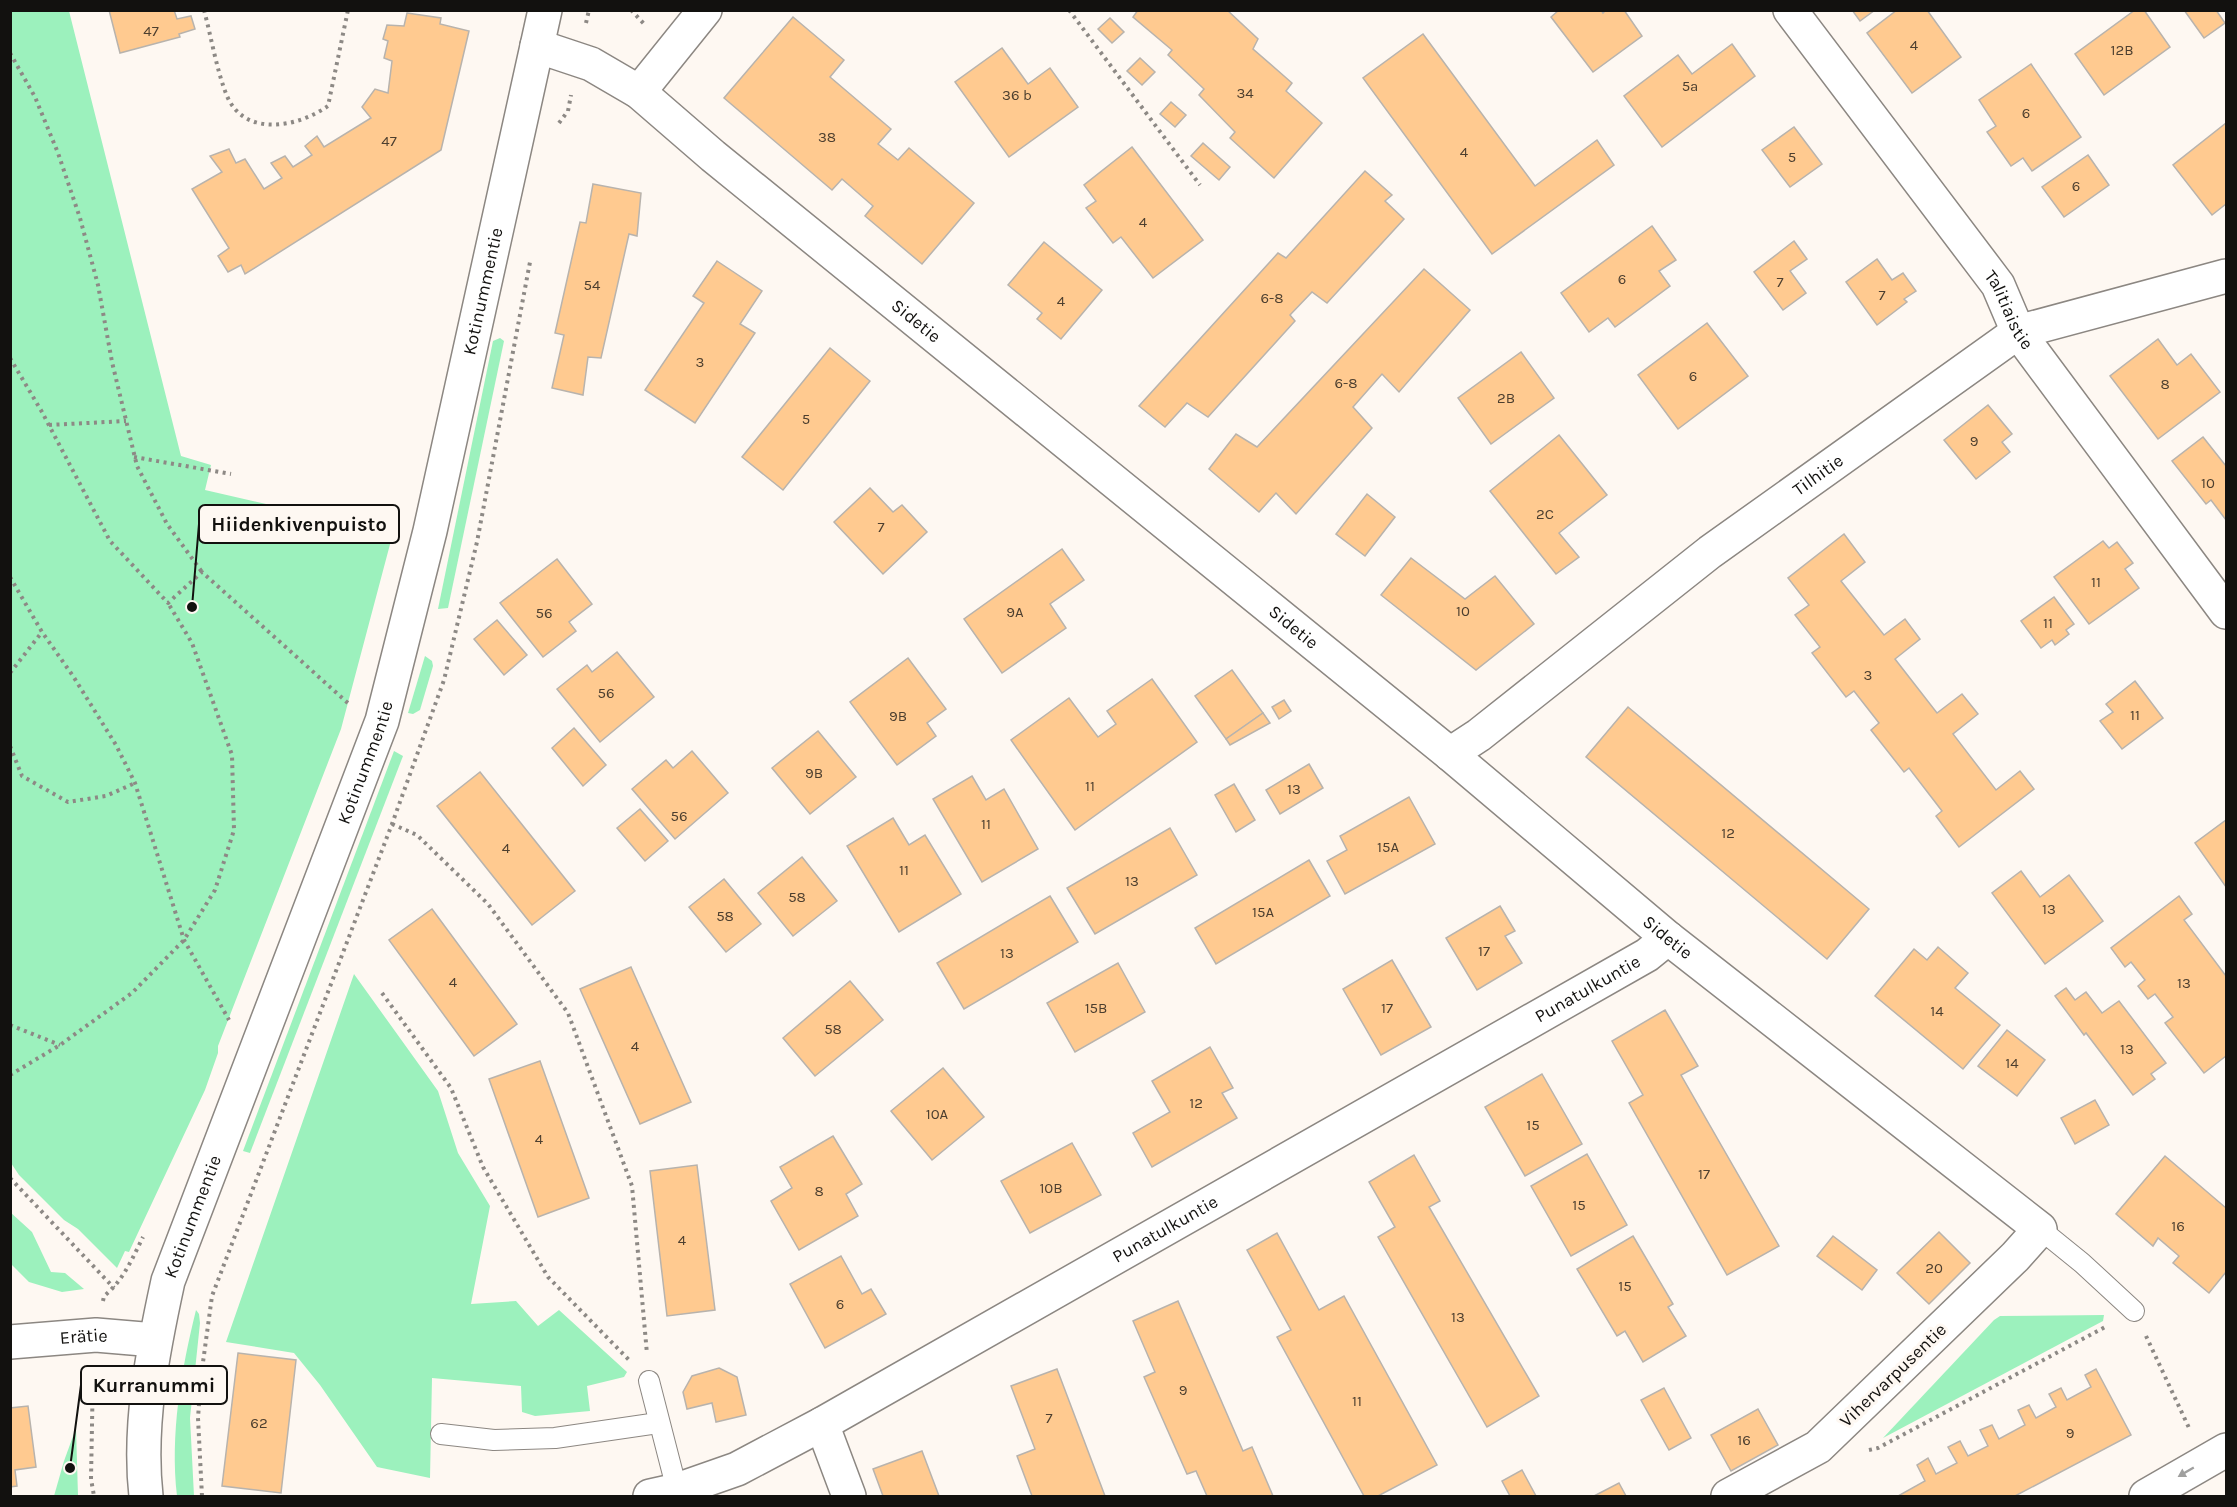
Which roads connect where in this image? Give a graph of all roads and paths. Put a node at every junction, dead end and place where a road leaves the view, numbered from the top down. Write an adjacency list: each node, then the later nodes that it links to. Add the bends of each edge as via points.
1 (204, 10): 2 (path, via 228,97 241,114 263,125 286,125 328,106)
2 (348, 10)
3 (545, 10): 9 (street, Kotinummentie)
4 (631, 10): 8 (path)
5 (705, 10): 11 (street)
6 (1069, 10): 12 (path)
7 (1790, 10): 14 (street, Talitiaistie, via 1998,285)
8 (647, 27)
9 (537, 46): 11 (street, Sidetie, via 591,64); 45 (street, Kotinummentie, via 430,531 382,721 168,1281)
10 (10, 53): 16 (path, via 35,97 80,218)
11 (639, 92): 28 (street, Sidetie, via 721,163)
12 (1200, 185)
13 (2226, 276): 14 (street, Tilhitie)
14 (2018, 332): 23 (street, Talitiaistie); 28 (street, Tilhitie, via 1710,552)
15 (10, 358): 17 (path)
16 (126, 421): 17 (path); 18 (path)
17 (49, 425): 22 (path, via 110,541)
18 (134, 457): 19 (path); 20 (path, via 167,524)
19 (231, 474)
20 (202, 572): 22 (path); 26 (path)
21 (10, 577): 24 (path)
22 (168, 603): 32 (path, via 192,643 232,755 234,830 215,890)
23 (2226, 612)
24 (42, 632): 25 (path); 29 (path, via 116,744)
25 (10, 673)
26 (350, 705)
27 (10, 746): 29 (path, via 22,776 68,802 106,796)
28 (1450, 754): 31 (street, Sidetie)
29 (135, 783): 32 (path)
30 (392, 824): 47 (path, via 417,835 488,904 568,1012 632,1186)
31 (1668, 938): 39 (street, Sidetie); 49 (street, Punatulkuntie, via 1647,955)
32 (184, 940): 34 (path); 36 (path, via 132,993)
33 (381, 993): 47 (path, via 451,1088 483,1167 548,1276)
34 (231, 1023)
35 (10, 1025): 36 (path)
36 (60, 1045): 37 (path)
37 (10, 1075)
38 (10, 1178): 41 (path)
39 (2040, 1229): 43 (lane); 59 (street, Vihervarpusentie, via 1818,1447)
40 (129, 1267): 41 (path)
41 (114, 1288): 44 (path, via 104,1296)
42 (212, 1296): 57 (path, via 198,1419)
43 (2134, 1311): 50 (path); 53 (path, via 1878,1448)
44 (96, 1335): 45 (street, Erätie); 46 (street, Erätie); 55 (path, via 91,1386)
45 (155, 1340): 56 (street, Kotinummentie, via 145,1426)
46 (10, 1342)
47 (649, 1381): 48 (lane)
48 (658, 1423): 51 (lane, via 555,1438 494,1440); 54 (lane)
49 (822, 1424): 54 (street, Punatulkuntie, via 737,1469); 58 (street)
50 (2191, 1432)
51 (441, 1434)
52 (2226, 1450): 60 (street, one-way to 60)
53 (1858, 1452)
54 (663, 1493)
55 (94, 1497)
56 (146, 1497)
57 (202, 1497)
58 (849, 1497)
59 (1728, 1497)
60 (2146, 1497)

